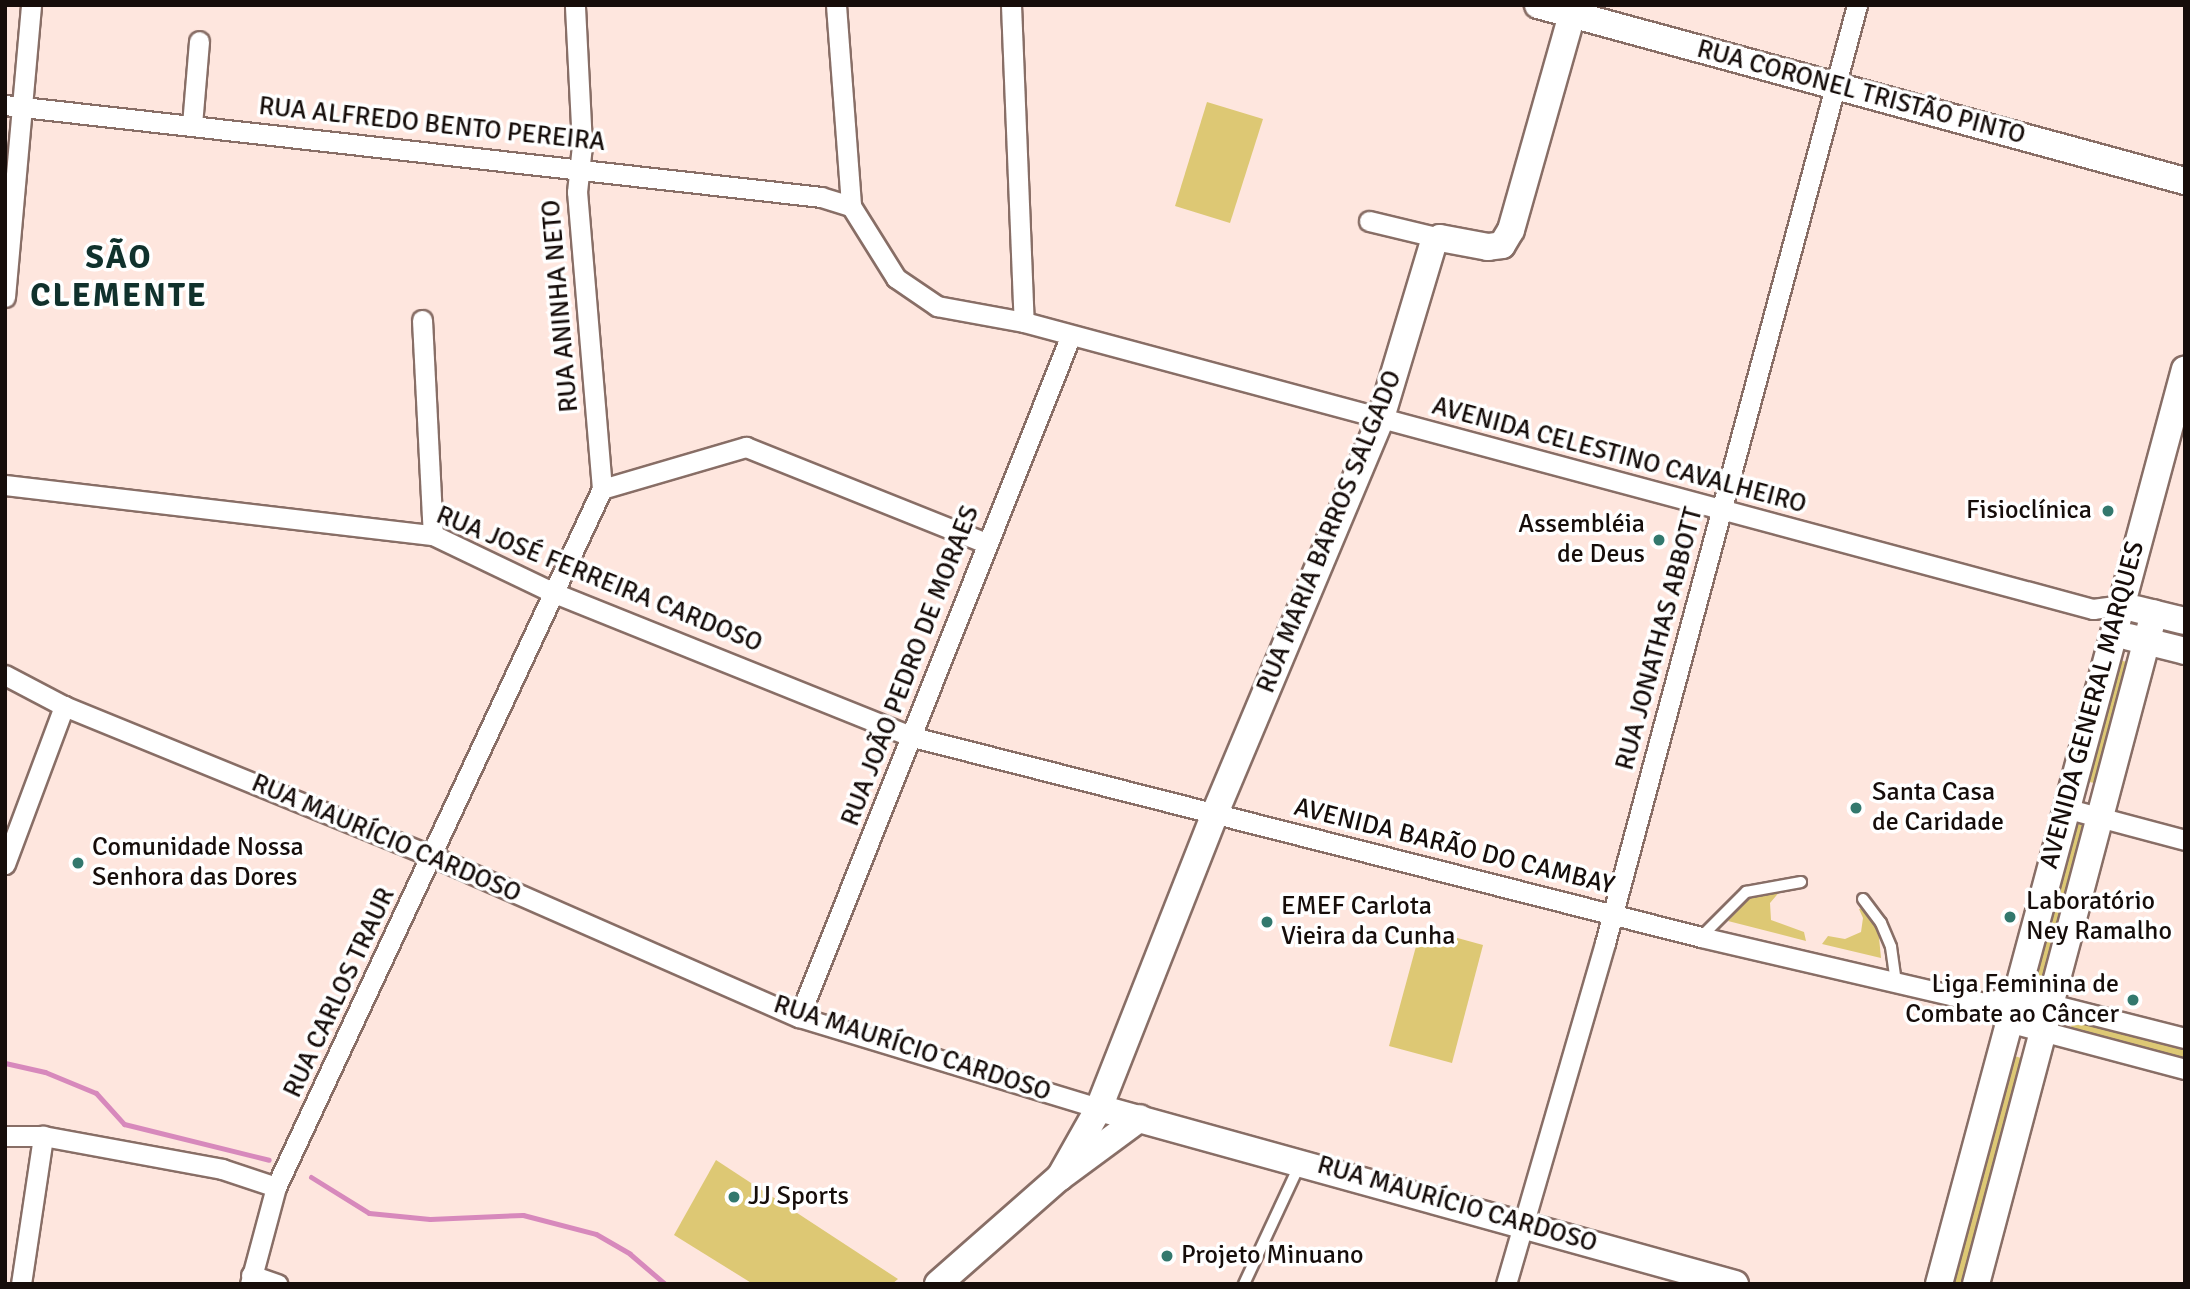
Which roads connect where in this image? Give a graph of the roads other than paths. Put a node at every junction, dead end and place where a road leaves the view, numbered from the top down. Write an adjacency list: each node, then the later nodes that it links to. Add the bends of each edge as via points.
1 (32, 5): 11 (street)
2 (575, 5): 13 (street, RUA ANINHA NETO)
3 (836, 5): 15 (street)
4 (1011, 5): 20 (street)
5 (1538, 5): 7 (street, RUA CORONEL TRISTÃO PINTO)
6 (1857, 5): 9 (street, RUA JONATHAS ABBOTT)
7 (1572, 15): 9 (street, RUA CORONEL TRISTÃO PINTO); 17 (street, via 1511,230 1502,246)
8 (199, 41): 12 (street)
9 (1835, 86): 14 (street, RUA CORONEL TRISTÃO PINTO); 26 (street, RUA JONATHAS ABBOTT)
10 (5, 105): 11 (street, RUA ALFREDO BENTO PEREIRA)
11 (25, 108): 12 (street, RUA ALFREDO BENTO PEREIRA); 18 (street)
12 (192, 125): 13 (street, RUA ALFREDO BENTO PEREIRA)
13 (580, 167): 15 (street, RUA ALFREDO BENTO PEREIRA, via 821,197); 25 (street, RUA ANINHA NETO, via 577,192)
14 (2185, 181)
15 (851, 206): 20 (street, AVENIDA CELESTINO CAVALHEIRO, via 896,278 937,306)
16 (1369, 221): 17 (street)
17 (1440, 238): 23 (street, RUA MARIA BARROS SALGADO, via 1433,244)
18 (5, 297)
19 (422, 320): 27 (street)
20 (1024, 322): 21 (street, AVENIDA CELESTINO CAVALHEIRO)
21 (1071, 335): 23 (street, AVENIDA CELESTINO CAVALHEIRO); 28 (street, RUA JOÃO PEDRO DE MORAES)
22 (2185, 369): 30 (street, AVENIDA GENERAL MARQUES)
23 (1380, 421): 26 (street, AVENIDA CELESTINO CAVALHEIRO); 41 (street, RUA MARIA BARROS SALGADO)
24 (5, 485): 27 (street, RUA JOSÉ FERREIRA CARDOSO)
25 (602, 489): 28 (street, via 746,447); 29 (street)
26 (1721, 509): 31 (street, AVENIDA CELESTINO CAVALHEIRO); 48 (street, RUA JONATHAS ABBOTT)
27 (433, 536): 29 (street, RUA JOSÉ FERREIRA CARDOSO)
28 (986, 543): 39 (street, RUA JOÃO PEDRO DE MORAES)
29 (552, 592): 39 (street, RUA JOSÉ FERREIRA CARDOSO); 44 (street, RUA CARLOS TRAUR)
30 (2121, 605): 31 (street, AVENIDA CELESTINO CAVALHEIRO); 32 (street); 34 (street, AVENIDA GENERAL MARQUES)
31 (2093, 610): 34 (street)
32 (2154, 613): 33 (street); 35 (street, AVENIDA GENERAL MARQUES)
33 (2185, 621)
34 (2114, 633): 35 (street); 40 (street, AVENIDA GENERAL MARQUES)
35 (2147, 641): 36 (street); 42 (street, AVENIDA GENERAL MARQUES)
36 (2185, 651)
37 (5, 676): 38 (street, RUA MAURÍCIO CARDOSO)
38 (64, 706): 44 (street, RUA MAURÍCIO CARDOSO); 45 (street)
39 (913, 737): 41 (street, AVENIDA BARÃO DO CAMBAY); 54 (street, RUA JOÃO PEDRO DE MORAES)
40 (2065, 808): 42 (street); 51 (street, AVENIDA GENERAL MARQUES)
41 (1215, 813): 48 (street, AVENIDA BARÃO DO CAMBAY); 59 (street, RUA MARIA BARROS SALGADO)
42 (2100, 817): 43 (street); 52 (street, AVENIDA GENERAL MARQUES)
43 (2185, 840)
44 (434, 857): 54 (street, RUA MAURÍCIO CARDOSO); 67 (street, RUA CARLOS TRAUR)
45 (5, 864)
46 (1801, 882): 49 (lane, via 1746,892)
47 (1863, 899): 50 (lane, via 1891,947)
48 (1613, 914): 49 (street, AVENIDA BARÃO DO CAMBAY); 68 (street, RUA JONATHAS ABBOTT)
49 (1701, 937): 50 (street, AVENIDA BARÃO DO CAMBAY)
50 (1896, 983): 53 (street, AVENIDA BARÃO DO CAMBAY)
51 (2015, 995): 52 (street, AVENIDA BARÃO DO CAMBAY); 53 (street, AVENIDA BARÃO DO CAMBAY); 55 (street, AVENIDA GENERAL MARQUES)
52 (2051, 1002): 56 (street, AVENIDA GENERAL MARQUES); 57 (street, AVENIDA BARÃO DO CAMBAY)
53 (1983, 1003): 55 (street, AVENIDA BARÃO DO CAMBAY)
54 (799, 1017): 59 (street, RUA MAURÍCIO CARDOSO)
55 (2008, 1022): 56 (street, AVENIDA BARÃO DO CAMBAY); 64 (street, AVENIDA GENERAL MARQUES)
56 (2043, 1031): 58 (street, AVENIDA BARÃO DO CAMBAY); 66 (street, AVENIDA GENERAL MARQUES)
57 (2185, 1038)
58 (2185, 1069)
59 (1099, 1108): 60 (street, RUA MAURÍCIO CARDOSO); 65 (street, RUA MARIA BARROS SALGADO)
60 (1140, 1118): 63 (street, RUA MAURÍCIO CARDOSO); 65 (street)
61 (5, 1136): 62 (street)
62 (43, 1136): 67 (street, via 222,1169); 70 (street)
63 (1301, 1160): 68 (street, RUA MAURÍCIO CARDOSO); 73 (lane)
64 (1968, 1174): 66 (street); 76 (street, AVENIDA GENERAL MARQUES)
65 (1060, 1177): 72 (street)
66 (2003, 1183): 77 (street, AVENIDA GENERAL MARQUES)
67 (276, 1187): 69 (street, RUA CARLOS TRAUR)
68 (1521, 1223): 74 (street, RUA JONATHAS ABBOTT); 75 (street, RUA MAURÍCIO CARDOSO)
69 (250, 1280): 71 (street)
70 (21, 1284)
71 (276, 1284)
72 (937, 1284)
73 (1244, 1284)
74 (1506, 1284)
75 (1735, 1284)
76 (1939, 1284)
77 (1976, 1284)

